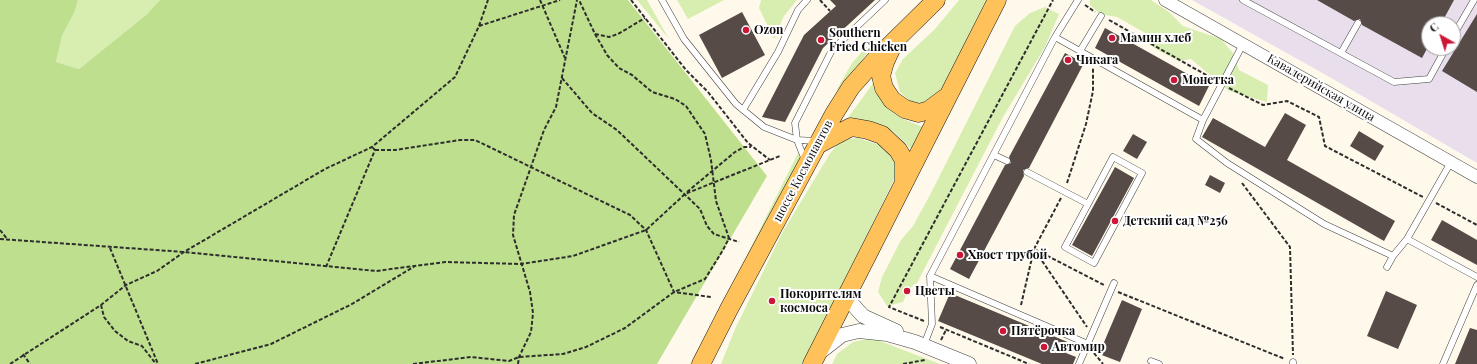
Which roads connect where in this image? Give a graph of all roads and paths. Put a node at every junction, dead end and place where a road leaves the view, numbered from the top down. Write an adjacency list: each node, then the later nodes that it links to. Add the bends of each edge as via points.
1 (488, 0): 23 (path)
2 (540, 0): 17 (path)
3 (560, 0): 17 (path)
4 (578, 0): 24 (path); 31 (path)
5 (632, 0): 20 (path)
6 (662, 0): 34 (lane, via 684,39)
7 (806, 0): 34 (lane)
8 (820, 0): 18 (path)
9 (884, 0): 36 (lane, via 832,50 795,123)
10 (936, 0): 25 (main road, шоссе Космонавтов)
11 (997, 0): 33 (main road)
12 (1053, 0): 83 (path, via 889,307)
13 (1165, 0): 27 (street, Кавалерийская улица)
14 (1243, 0): 29 (lane)
15 (1474, 0): 21 (lane)
16 (1080, 2): 19 (path); 26 (lane)
17 (542, 6): 23 (path); 31 (path)
18 (830, 11)
19 (1101, 16): 28 (lane)
20 (645, 18): 24 (path, via 609,37); 38 (path)
21 (1461, 22)
22 (1358, 23): 29 (lane)
23 (479, 26): 40 (path, via 454,77)
24 (595, 34): 49 (path, via 607,55 619,68 652,92 675,99 686,106 705,134)
25 (898, 36): 33 (main road, via 881,76 884,88 892,100 906,109 919,113 930,110); 37 (main road, шоссе Космонавтов, via 852,87)
26 (1055, 37): 28 (lane); 42 (lane)
27 (1243, 44): 35 (lane); 46 (street, Кавалерийская улица)
28 (1080, 51): 35 (lane)
29 (1341, 53): 30 (lane, via 1394,82 1429,79)
30 (1442, 56)
31 (566, 59): 32 (path)
32 (562, 78): 48 (path, via 556,107); 55 (path, via 592,113 616,130)
33 (948, 96): 52 (main road)
34 (743, 110): 36 (lane, via 764,127)
35 (1203, 120): 68 (lane, via 1196,139 1227,163 1324,224)
36 (797, 140): 37 (lane); 47 (lane)
37 (817, 143): 47 (main road, шоссе Космонавтов); 52 (main road, via 851,127 882,135 898,150 904,160)
38 (752, 146): 44 (path); 49 (path, via 735,152)
39 (1325, 146): 56 (path)
40 (372, 147): 41 (path); 67 (path, via 325,169)
41 (375, 150): 48 (path, via 475,140); 71 (path)
42 (994, 155): 45 (lane); 73 (lane)
43 (780, 156): 44 (path)
44 (770, 160): 54 (path)
45 (1007, 161)
46 (1451, 162): 51 (street, Кавалерийская улица); 56 (lane)
47 (806, 164): 91 (main road, шоссе Космонавтов)
48 (530, 167): 60 (path, via 630,214); 70 (path, via 514,215 513,235)
49 (713, 170): 54 (path); 55 (path)
50 (1027, 172): 57 (lane)
51 (1477, 177)
52 (904, 180): 80 (main road)
53 (1240, 181): 92 (path, via 1290,247)
54 (714, 182): 55 (path); 61 (path, via 716,201)
55 (685, 194): 60 (path); 61 (path, via 700,209 707,226 714,234)
56 (1429, 200): 58 (path); 63 (lane)
57 (1088, 204): 57 (lane, via 1113,157 1142,173 1094,263 1065,247)
58 (1477, 225)
59 (0, 230): 64 (path)
60 (646, 230): 70 (path, via 573,256); 78 (path)
61 (729, 238): 65 (path); 78 (path, via 705,279)
62 (0, 239): 64 (path)
63 (1407, 239): 68 (lane); 74 (lane)
64 (8, 240): 66 (path)
65 (739, 242)
66 (110, 248): 67 (path); 75 (path)
67 (184, 252): 71 (path); 75 (path, via 157,271)
68 (1393, 256): 72 (lane)
69 (445, 262): 70 (path); 71 (path, via 376,271); 96 (path, via 416,266 352,304 271,344)
70 (521, 264): 87 (path, via 530,292 533,313 531,332)
71 (326, 267)
72 (1387, 267)
73 (930, 276): 82 (lane); 83 (lane)
74 (1477, 277)
75 (126, 285): 81 (path); 95 (path)
76 (1477, 285): 104 (lane)
77 (1113, 286): 82 (path, via 1034,249); 85 (lane); 92 (path)
78 (674, 292): 79 (path); 87 (path, via 625,328 586,347 562,354)
79 (712, 297)
80 (846, 297): 84 (street, via 863,316); 88 (main road)
81 (101, 305): 86 (path, via 32,351); 95 (path, via 104,317 115,331 128,341 142,346)
82 (1019, 314): 85 (lane)
83 (932, 324): 84 (lane); 101 (path)
84 (919, 344): 88 (street, via 887,334 860,331 842,335); 100 (street)
85 (1088, 344): 102 (lane)
86 (23, 354): 93 (path); 94 (path)
87 (519, 357): 97 (path, via 509,361 471,357); 98 (path)
88 (815, 359)
89 (925, 360): 99 (path)
90 (1150, 361): 103 (lane)
91 (701, 362)
92 (1293, 363)
93 (10, 364)
94 (30, 364)
95 (157, 364)
96 (195, 364)
97 (413, 364)
98 (518, 364)
99 (903, 364)
100 (969, 364)
101 (1029, 364)
102 (1079, 364)
103 (1159, 364)
104 (1443, 364)

